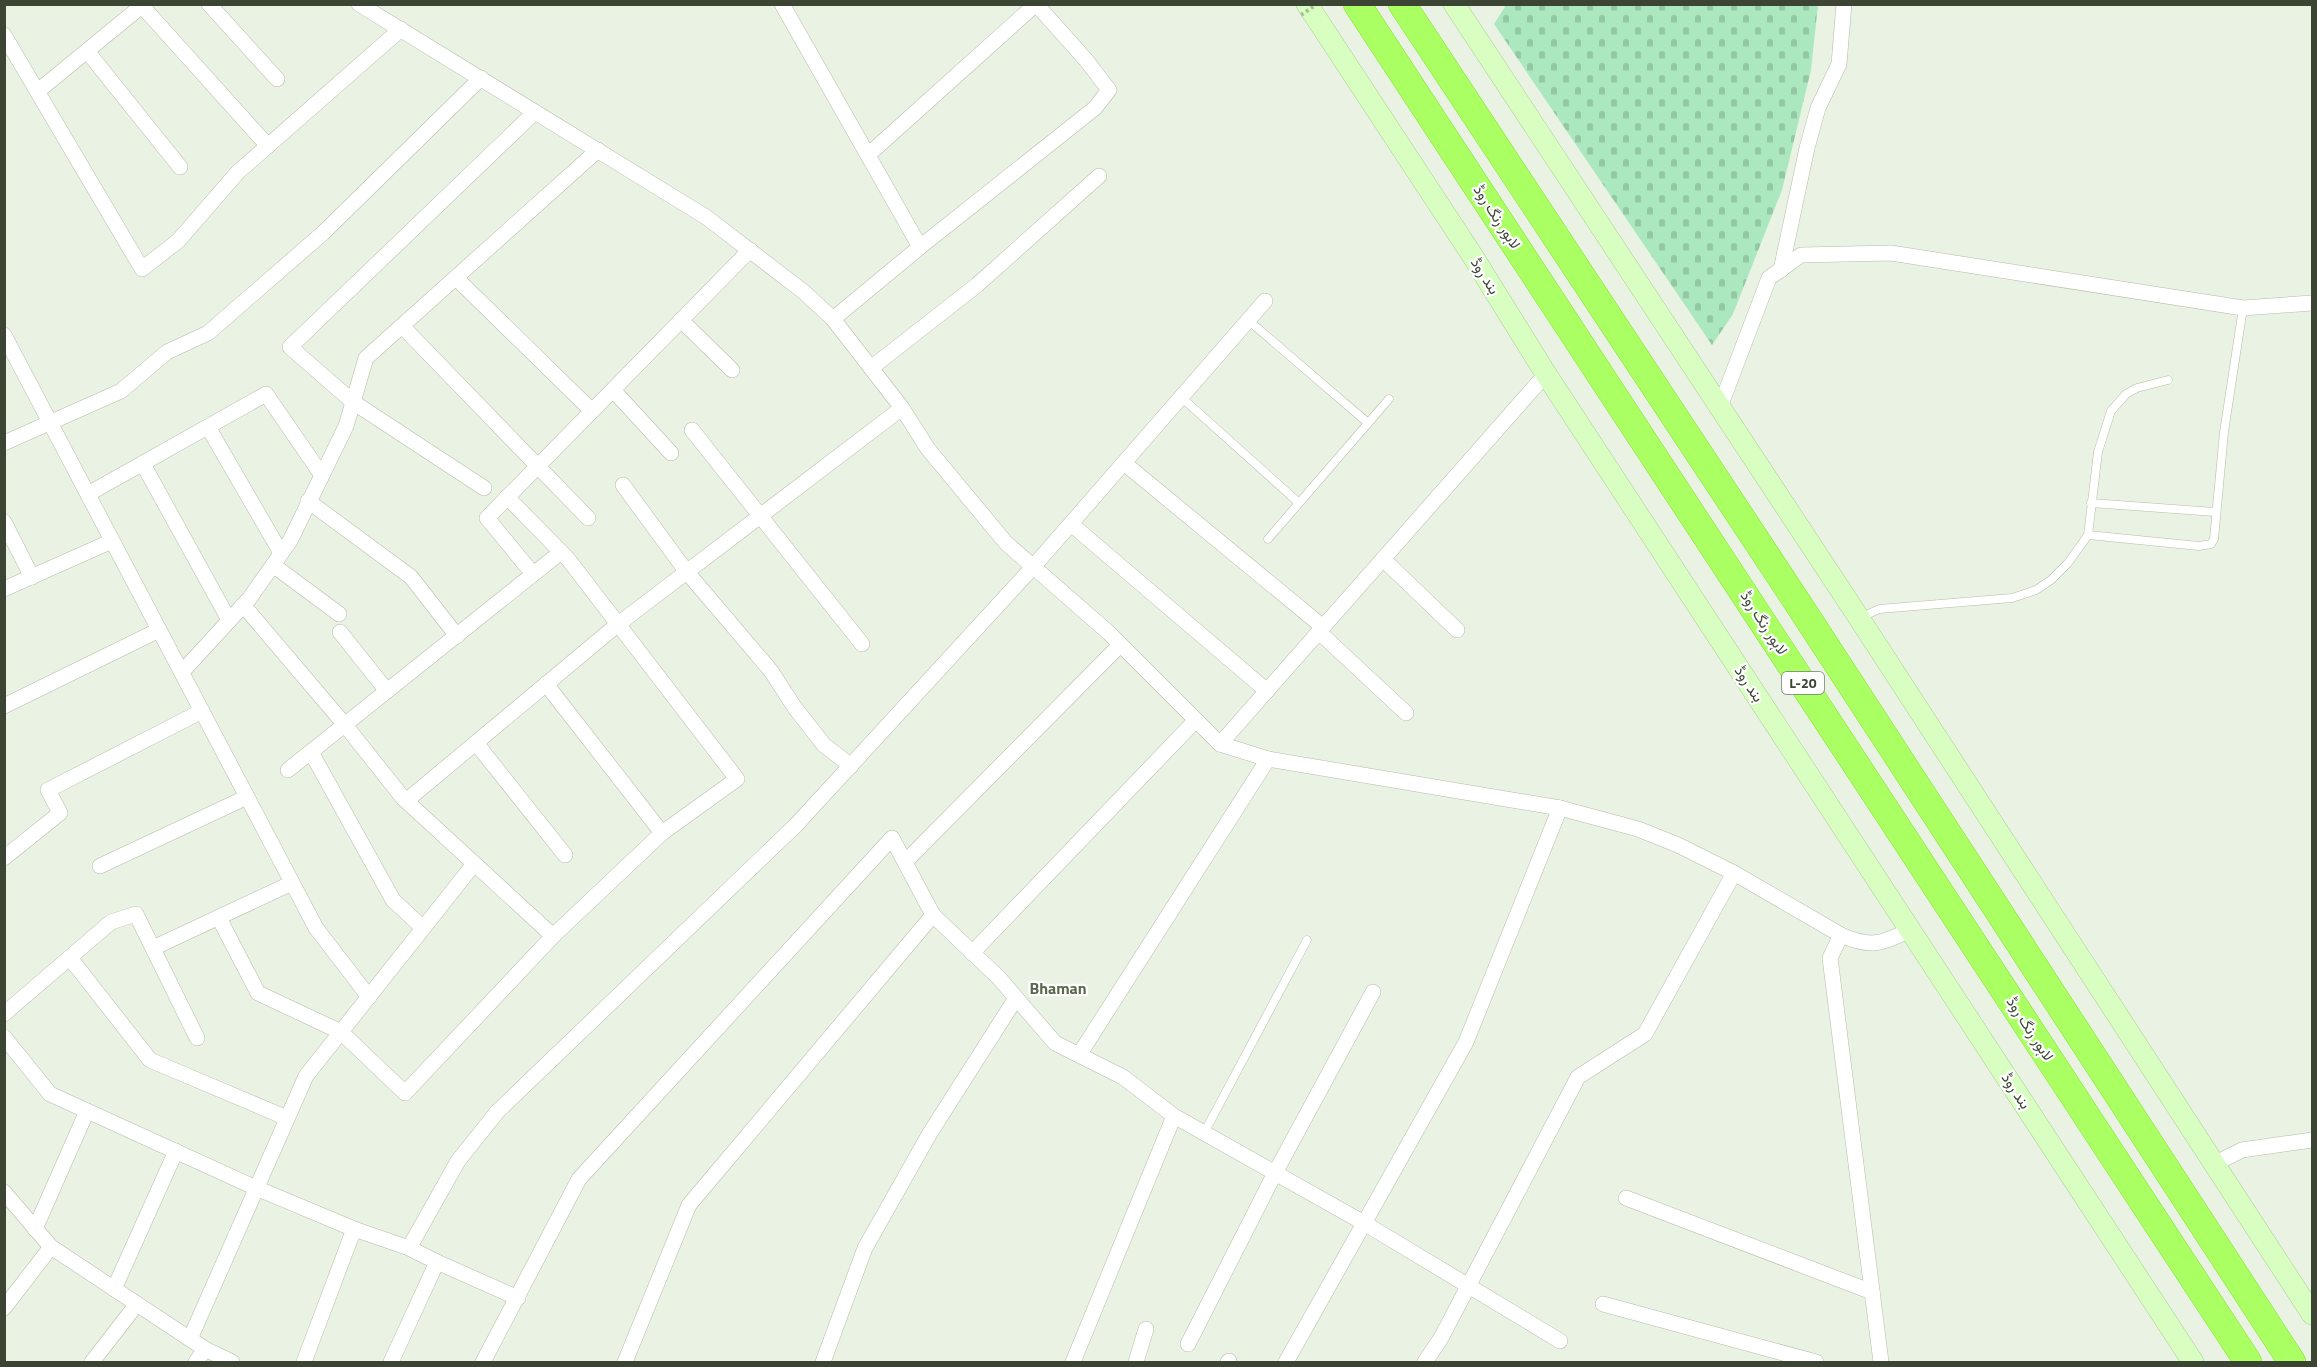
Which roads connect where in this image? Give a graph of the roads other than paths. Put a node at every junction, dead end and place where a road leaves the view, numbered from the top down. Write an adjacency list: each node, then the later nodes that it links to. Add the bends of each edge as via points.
1 (209, 4): 15 (street)
2 (359, 4): 11 (street)
3 (782, 4): 20 (street)
4 (1357, 4): 180 (highway, لاہور رنگ روڈ / L-20)
5 (1402, 4): 181 (highway, L-20)
6 (1455, 4): 43 (main road)
7 (1844, 4): 25 (street, via 1839,64 1818,108)
8 (143, 5): 13 (street); 18 (street)
9 (1036, 5): 20 (street); 23 (street, via 1109,90 1095,108)
10 (1304, 10): 37 (main road, بند روڈ, via 1472,255)
11 (401, 29): 14 (street); 18 (street)
12 (4, 35): 16 (street)
13 (87, 51): 16 (street); 21 (street)
14 (481, 78): 17 (street); 46 (street, via 323,233 208,333 167,352 121,391)
15 (277, 79)
16 (38, 91): 18 (street, via 142,269 178,241 238,172)
17 (535, 112): 19 (street); 42 (street, via 290,347)
18 (268, 146)
19 (598, 150): 24 (street, via 706,217); 26 (street)
20 (868, 155): 23 (street)
21 (180, 167)
22 (1099, 176): 35 (street, via 977,285)
23 (920, 247): 30 (street)
24 (750, 250): 30 (street); 31 (street)
25 (1781, 270): 29 (street, via 1802,255 1891,253); 43 (street, via 1769,278)
26 (456, 278): 33 (street); 45 (street)
27 (1265, 301): 32 (street)
28 (2313, 303): 29 (street)
29 (2243, 308): 63 (lane)
30 (833, 319): 35 (street)
31 (681, 320): 36 (street); 39 (street)
32 (1248, 320): 40 (street); 47 (lane)
33 (402, 326): 42 (street, via 366,358); 54 (street)
34 (4, 335): 46 (street)
35 (871, 368): 44 (street)
36 (732, 370)
37 (1546, 374): 73 (street); 120 (main road, بند روڈ)
38 (2168, 380): 62 (lane, via 2137,388 2111,411 2098,452)
39 (613, 390): 45 (street); 51 (street)
40 (1181, 398): 52 (street); 61 (lane)
41 (1389, 399): 47 (lane)
42 (353, 402): 55 (street, via 346,426); 57 (street)
43 (1720, 407): 81 (main road)
44 (902, 408): 64 (street); 74 (street, via 928,449 1006,543)
45 (592, 411): 54 (street)
46 (51, 423): 50 (street); 58 (street)
47 (1368, 423): 61 (lane)
48 (208, 427): 53 (street); 55 (street, via 266,394); 72 (street)
49 (692, 430): 64 (street)
50 (4, 443)
51 (671, 453)
52 (1124, 463): 67 (street); 85 (street)
53 (143, 464): 58 (street); 82 (street)
54 (538, 466): 59 (street); 65 (street)
55 (321, 474): 60 (street)
56 (623, 485): 75 (street)
57 (484, 488)
58 (88, 494): 70 (street)
59 (507, 497): 71 (street); 76 (street, via 487,518)
60 (308, 501): 72 (street); 88 (street, via 411,577)
61 (1299, 503): 69 (lane)
62 (2091, 503): 63 (lane); 68 (lane)
63 (2215, 512): 68 (lane, via 2214,539 2208,546)
64 (759, 515): 75 (street); 89 (street)
65 (588, 518)
66 (4, 522): 77 (street)
67 (1071, 524): 74 (street); 94 (street)
68 (2088, 535): 81 (lane, via 2051,580 2024,595 1879,609)
69 (1268, 539)
70 (112, 540): 77 (street); 84 (street)
71 (561, 552): 76 (street); 83 (street)
72 (277, 559): 79 (street); 80 (street)
73 (1383, 559): 85 (street); 86 (street)
74 (1033, 567): 90 (street); 104 (street)
75 (686, 572): 83 (street); 104 (street, via 771,671 824,745)
76 (533, 574): 88 (street)
77 (32, 577): 78 (street)
78 (4, 589)
79 (243, 605): 82 (street); 99 (street)
80 (339, 614)
81 (1859, 618): 141 (main road)
82 (229, 620): 91 (street)
83 (617, 625): 92 (street); 109 (street, via 737,779)
84 (159, 630): 91 (street); 95 (street)
85 (1321, 630): 94 (street); 97 (street)
86 (1457, 630)
87 (340, 632): 93 (street)
88 (457, 636): 93 (street)
89 (862, 644)
90 (1120, 645): 98 (street); 112 (street)
91 (182, 672): 96 (street)
92 (546, 684): 100 (street); 109 (street)
93 (387, 691): 99 (street)
94 (1267, 691): 101 (street)
95 (4, 706)
96 (202, 711): 106 (street); 111 (street, via 48,790 60,813)
97 (1406, 713)
98 (1196, 720): 101 (street); 125 (street)
99 (345, 725): 102 (street); 107 (street)
100 (476, 743): 107 (street); 110 (street)
101 (1220, 744): 103 (street)
102 (311, 752): 105 (street); 119 (street, via 393,900)
103 (1268, 759): 108 (street); 134 (street)
104 (851, 766): 150 (street, via 796,825 497,1112 458,1161)
105 (288, 770)
106 (247, 797): 114 (street); 116 (street)
107 (406, 801): 113 (street)
108 (1560, 808): 115 (street, via 1638,829); 146 (street, via 1466,1042)
109 (662, 833): 122 (street)
110 (565, 855)
111 (4, 858)
112 (905, 862): 117 (street); 155 (street, via 892,838 579,1179)
113 (474, 864): 119 (street); 122 (street)
114 (100, 866)
115 (1734, 873): 121 (street); 152 (street, via 1645,1034 1578,1077)
116 (292, 883): 118 (street); 128 (street, via 316,928)
117 (933, 915): 125 (street); 172 (street, via 689,1204)
118 (219, 918): 124 (street); 131 (street, via 258,993)
119 (423, 928): 128 (street)
120 (1910, 930): 121 (street, via 1872,944); 179 (main road, بند روڈ)
121 (1841, 935): 154 (street, via 1830,958)
122 (553, 936): 131 (street, via 405,1093)
123 (1306, 940): 138 (lane)
124 (153, 948): 126 (street, via 136,914 111,922); 133 (street)
125 (972, 953): 129 (street)
126 (70, 958): 130 (street); 137 (street, via 150,1060)
127 (1373, 992): 142 (street)
128 (369, 997): 131 (street)
129 (1016, 998): 134 (street, via 1055,1043); 173 (street, via 930,1133 865,1248)
130 (4, 1014)
131 (341, 1032): 137 (street, via 306,1076)
132 (4, 1037): 135 (street, via 50,1094)
133 (196, 1038)
134 (1079, 1055): 136 (street, via 1123,1077)
135 (87, 1111): 140 (street); 147 (street)
136 (1174, 1116): 138 (street); 174 (street)
137 (287, 1118): 143 (street)
138 (1204, 1133): 142 (street)
139 (2313, 1140): 141 (street, via 2242,1150)
140 (176, 1151): 143 (street); 153 (street)
141 (2214, 1164): 159 (main road)
142 (1275, 1173): 146 (street); 163 (street)
143 (256, 1188): 148 (street); 161 (street)
144 (4, 1192): 147 (street)
145 (1626, 1198): 154 (street)
146 (1364, 1223): 152 (street); 176 (street)
147 (35, 1228): 149 (street)
148 (354, 1229): 150 (street); 169 (street)
149 (51, 1248): 153 (street); 158 (street)
150 (409, 1248): 151 (street)
151 (437, 1262): 155 (street); 170 (street)
152 (1469, 1286): 162 (street); 165 (street)
153 (114, 1289): 156 (street)
154 (1872, 1292): 178 (street)
155 (518, 1298): 171 (street)
156 (137, 1304): 161 (street); 166 (street)
157 (1603, 1304): 177 (street)
158 (4, 1308)
159 (2313, 1314)
160 (1146, 1329): 175 (street)
161 (190, 1339): 164 (street)
162 (1560, 1341)
163 (1188, 1344)
164 (205, 1349): 167 (street); 168 (street)
165 (1428, 1361)
166 (92, 1362)
167 (196, 1362)
168 (232, 1362)
169 (304, 1362)
170 (391, 1362)
171 (483, 1362)
172 (625, 1362)
173 (823, 1362)
174 (1073, 1362)
175 (1136, 1362)
176 (1286, 1362)
177 (1816, 1362)
178 (1881, 1362)
179 (2193, 1362)
180 (2248, 1362)
181 (2292, 1362)

